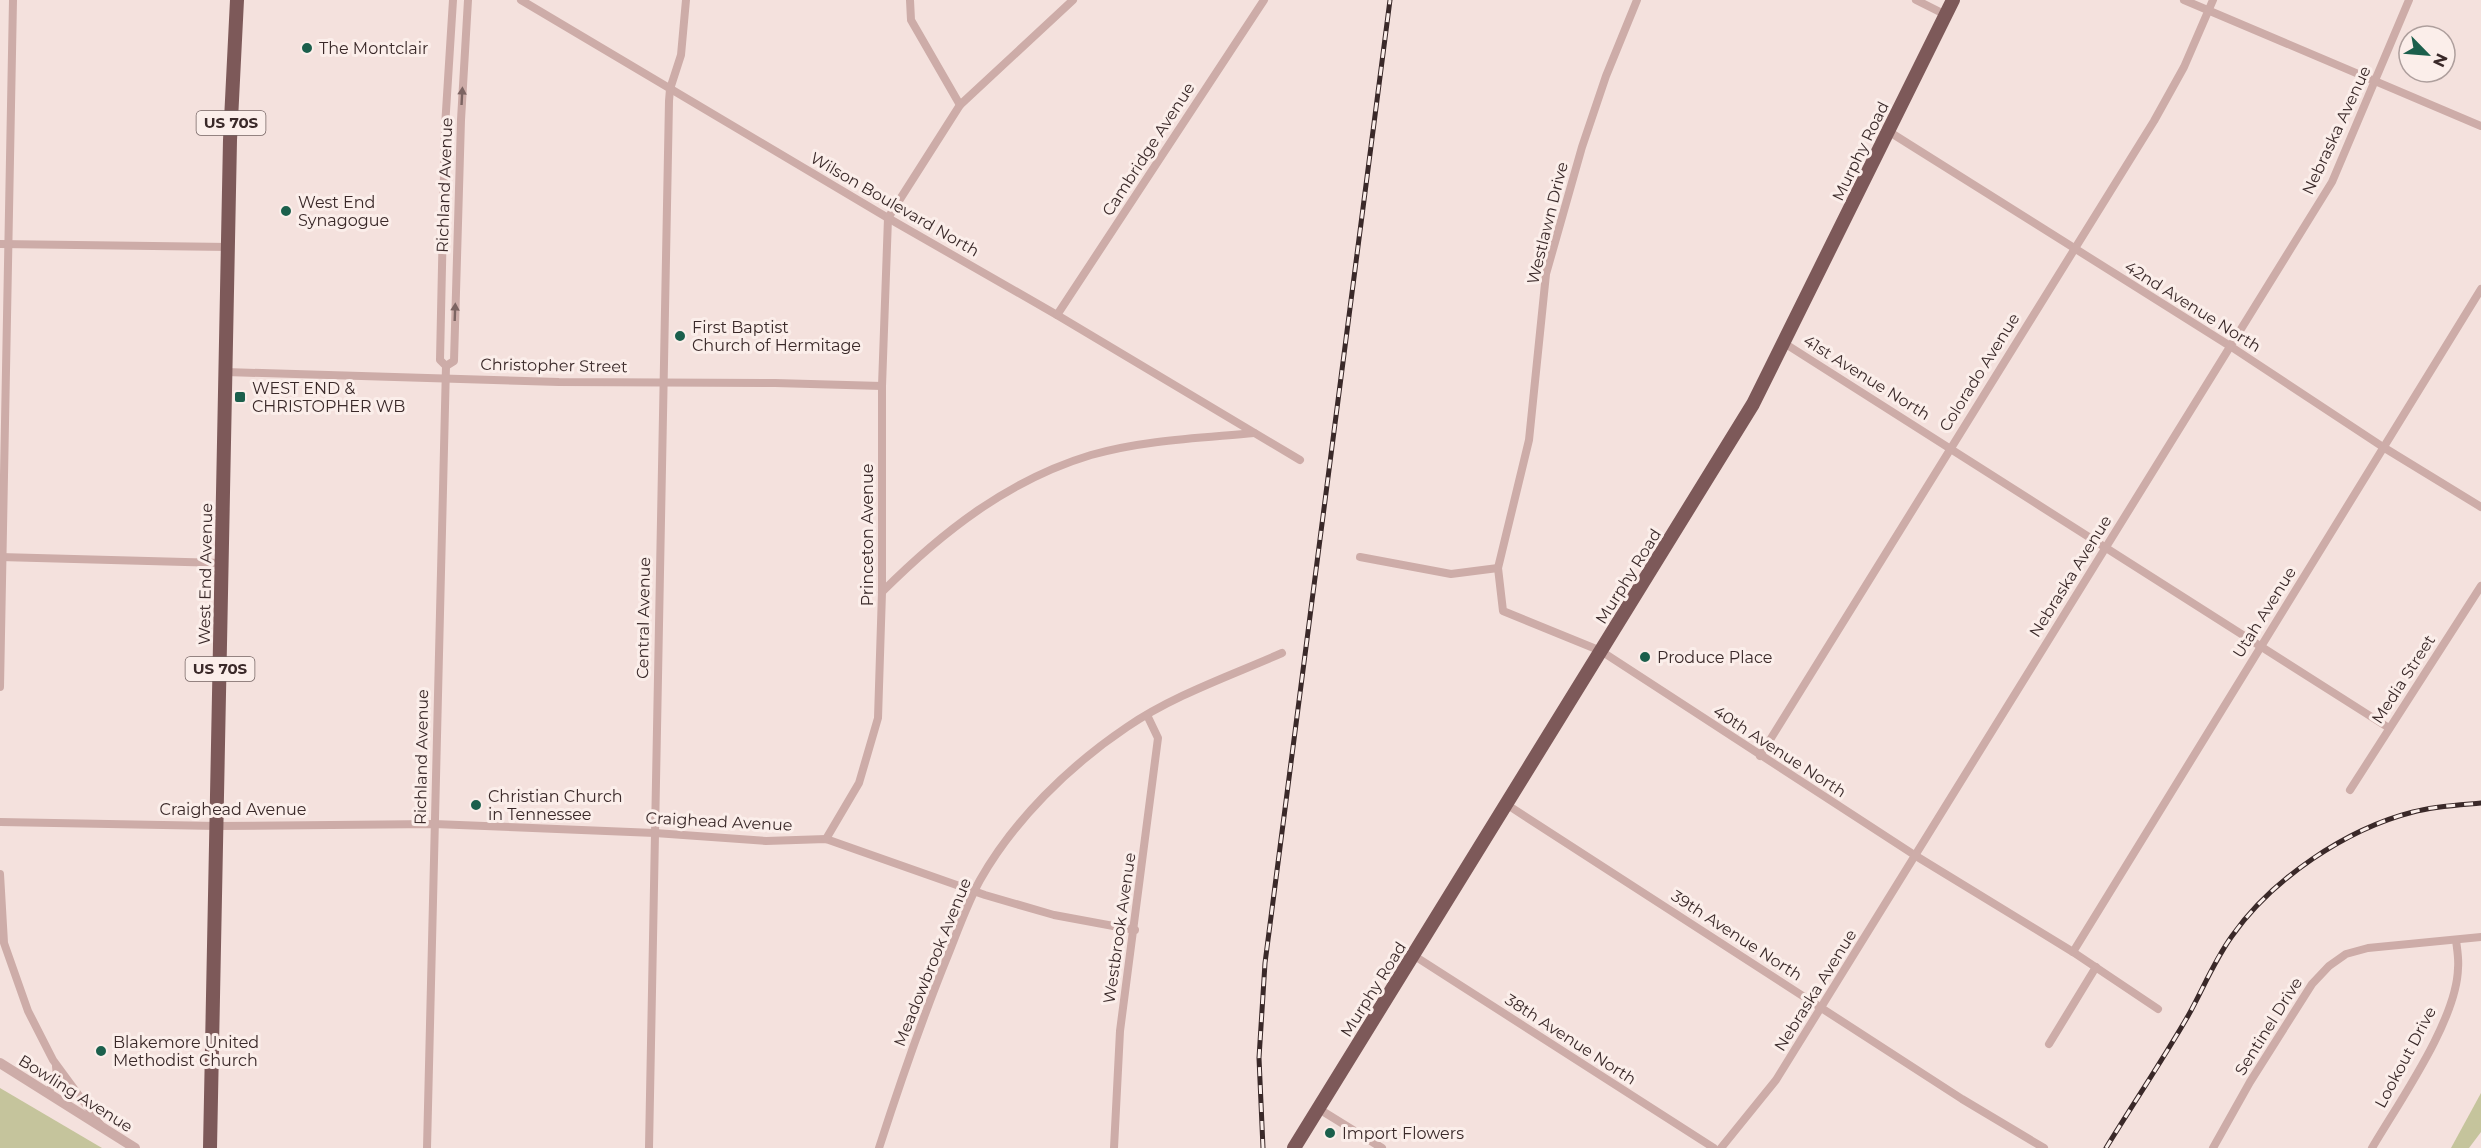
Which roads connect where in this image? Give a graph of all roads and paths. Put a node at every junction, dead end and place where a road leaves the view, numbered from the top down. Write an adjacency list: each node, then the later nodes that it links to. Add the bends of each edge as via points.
1 (13, 0): 24 (street)
2 (237, 0): 25 (main road, West End Avenue / US 70S)
3 (453, 0): 31 (street, Richland Avenue, via 445,127 440,360)
4 (468, 0): 31 (street, Richland Avenue, one-way to 4, via 454,361 460,120)
5 (521, 0): 19 (street, Wilson Boulevard North)
6 (686, 0): 19 (street, Central Avenue, via 681,55)
7 (910, 0): 20 (street, via 911,20)
8 (1073, 0): 20 (street)
9 (1264, 0): 28 (street, Cambridge Avenue)
10 (1637, 0): 45 (street, Westlawn Drive, via 1582,147 1546,274 1529,440)
11 (1916, 0): 17 (street)
12 (1953, 0): 17 (main road, Murphy Road)
13 (2184, 0): 16 (street)
14 (2213, 0): 16 (street, Colorado Avenue)
15 (2409, 0): 18 (street, Nebraska Avenue)
16 (2208, 11): 18 (street); 26 (street, Colorado Avenue, via 2174,88)
17 (1946, 15): 22 (main road, Murphy Road)
18 (2376, 81): 21 (street); 30 (street, Nebraska Avenue, via 2332,182)
19 (670, 89): 23 (street, Wilson Boulevard North); 34 (street, Central Avenue)
20 (960, 105): 23 (street)
21 (2481, 126)
22 (1888, 131): 26 (street, 42nd Avenue North); 29 (main road, Murphy Road)
23 (888, 218): 28 (street, Wilson Boulevard North); 35 (street, Princeton Avenue)
24 (4, 244): 25 (street); 42 (street)
25 (229, 247): 32 (main road, West End Avenue / US 70S)
26 (2074, 248): 30 (street, 42nd Avenue North); 37 (street, Colorado Avenue)
27 (2481, 289): 38 (street, Utah Avenue)
28 (1057, 315): 36 (street, Wilson Boulevard North)
29 (1784, 343): 37 (street, 41st Avenue North); 49 (main road, Murphy Road, via 1753,404)
30 (2230, 346): 38 (street, 42nd Avenue North); 41 (street, Nebraska Avenue)
31 (446, 366): 33 (street, Richland Avenue)
32 (226, 372): 33 (street, Christopher Street); 44 (main road, West End Avenue / US 70S)
33 (445, 378): 34 (street, Christopher Street); 58 (street, Richland Avenue)
34 (662, 382): 35 (street, Christopher Street); 60 (street, Central Avenue)
35 (882, 386): 47 (street, Princeton Avenue)
36 (1254, 433): 39 (street, Wilson Boulevard North); 47 (street, via 1154,442 1091,455 1042,474 966,517 921,553)
37 (1950, 446): 41 (street, 41st Avenue North); 54 (street, Colorado Avenue)
38 (2383, 447): 40 (street, 42nd Avenue North); 48 (street, Utah Avenue)
39 (1300, 460)
40 (2481, 507)
41 (2105, 546): 48 (street, 41st Avenue North); 62 (street, Nebraska Avenue)
42 (2, 557): 44 (street); 51 (street)
43 (1360, 557): 45 (street, via 1451,574)
44 (222, 563): 59 (main road, West End Avenue / US 70S)
45 (1498, 568): 49 (street, 40th Avenue North, via 1503,611)
46 (2481, 585): 53 (street, Media Street)
47 (882, 592): 61 (street, Princeton Avenue, via 878,718 859,783)
48 (2261, 646): 53 (street, 41st Avenue North); 68 (street, Utah Avenue)
49 (1600, 651): 54 (street, 40th Avenue North); 56 (main road, Murphy Road)
50 (1282, 653): 52 (street, Meadowbrook Avenue)
51 (0, 687)
52 (1148, 715): 64 (street, Meadowbrook Avenue, via 1069,772 1030,812 993,859); 65 (street, Westbrook Avenue, via 1158,738)
53 (2390, 728): 55 (street, Media Street)
54 (1760, 756): 62 (street, 40th Avenue North)
55 (2350, 790)
56 (1506, 804): 69 (main road, Murphy Road); 71 (street, 39th Avenue North)
57 (0, 822): 59 (street, Craighead Avenue)
58 (434, 824): 59 (street, Craighead Avenue); 60 (street, Craighead Avenue); 81 (street, Richland Avenue)
59 (217, 826): 80 (main road, West End Avenue / US 70S)
60 (655, 833): 61 (street, Craighead Avenue, via 766,841); 82 (street, Central Avenue)
61 (826, 839): 64 (street, Craighead Avenue)
62 (1916, 856): 68 (street, 40th Avenue North); 71 (street, Nebraska Avenue)
63 (0, 874): 75 (street, via 4,943 28,1011)
64 (974, 892): 65 (street, Craighead Avenue, via 1054,915); 83 (street, Meadowbrook Avenue, via 928,1003)
65 (1135, 930): 84 (street, Westbrook Avenue, via 1120,1030)
66 (2481, 937): 67 (street, Sentinel Drive)
67 (2456, 940): 90 (street, Sentinel Drive, via 2368,948 2346,954 2329,966 2312,984); 91 (street, Lookout Drive, via 2458,969 2443,1024)
68 (2073, 951): 70 (street, 40th Avenue North)
69 (1413, 955): 77 (main road, Murphy Road); 87 (street, 38th Avenue North)
70 (2096, 967): 72 (street); 73 (street)
71 (1821, 1007): 88 (street, Nebraska Avenue, via 1776,1080); 89 (street, 39th Avenue North)
72 (2158, 1009)
73 (2049, 1044)
74 (0, 1063): 76 (street, Bowling Avenue)
75 (56, 1064): 76 (street, via 57,1076); 78 (street)
76 (48, 1094): 78 (street, Bowling Avenue)
77 (1319, 1109): 85 (main road, Murphy Road); 86 (street)
78 (102, 1127): 79 (street, Bowling Avenue)
79 (135, 1148)
80 (210, 1148)
81 (427, 1148)
82 (649, 1148)
83 (879, 1148)
84 (1114, 1148)
85 (1294, 1148)
86 (1382, 1148)
87 (1714, 1148)
88 (1721, 1148)
89 (2044, 1148)
90 (2213, 1148)
91 (2372, 1148)

